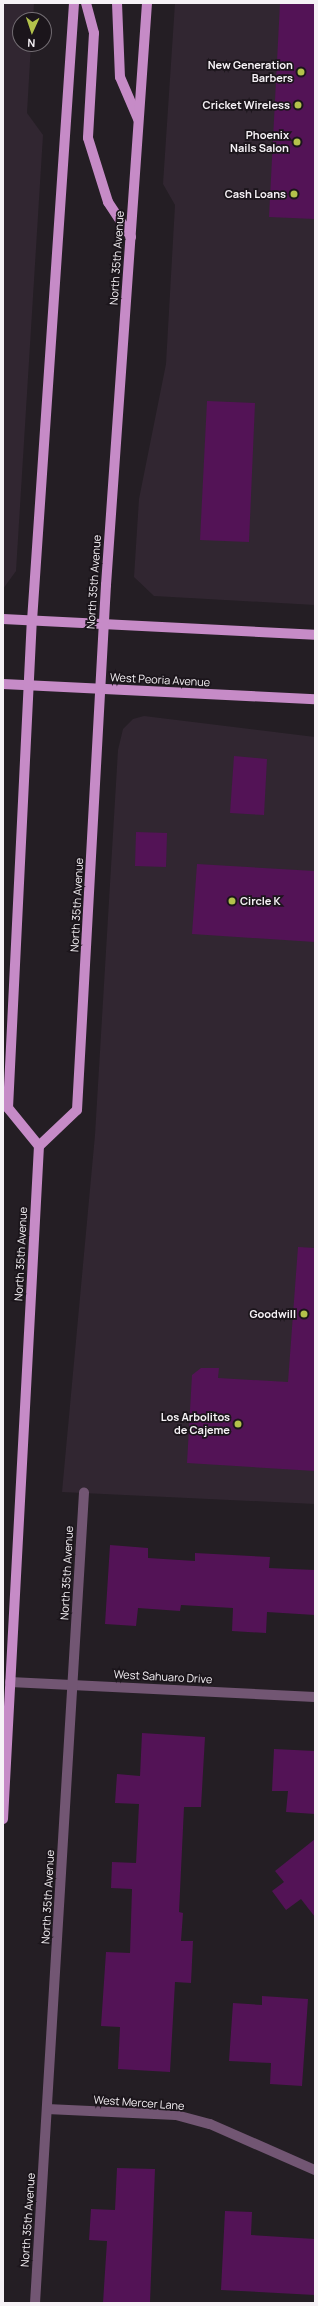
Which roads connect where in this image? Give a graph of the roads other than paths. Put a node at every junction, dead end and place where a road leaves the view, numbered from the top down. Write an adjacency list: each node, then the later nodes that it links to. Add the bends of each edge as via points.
1 (74, 3): 8 (main road)
2 (86, 3): 6 (main road, via 94,34 88,138 108,202)
3 (117, 3): 5 (main road, via 120,77)
4 (147, 3): 5 (main road, North 35th Avenue)
5 (139, 121): 6 (main road, North 35th Avenue)
6 (131, 237): 9 (main road, North 35th Avenue)
7 (3, 619): 8 (main road)
8 (32, 621): 9 (main road); 12 (main road)
9 (103, 626): 10 (main road); 13 (main road, North 35th Avenue)
10 (315, 634)
11 (3, 684): 12 (main road, West Peoria Avenue)
12 (28, 685): 13 (main road, West Peoria Avenue); 15 (main road, via 8,1108)
13 (99, 689): 14 (main road, West Peoria Avenue); 15 (main road, North 35th Avenue, via 77,1110)
14 (315, 699)
15 (39, 1146): 17 (main road, North 35th Avenue)
16 (84, 1492): 18 (street, North 35th Avenue)
17 (10, 1682): 18 (street, West Sahuaro Drive); 20 (main road, North 35th Avenue)
18 (72, 1684): 19 (street, West Sahuaro Drive); 21 (street, North 35th Avenue)
19 (315, 1697)
20 (3, 1819)
21 (47, 2109): 22 (street, West Mercer Lane, via 176,2115 210,2124); 23 (street, North 35th Avenue)
22 (315, 2170)
23 (35, 2303)

